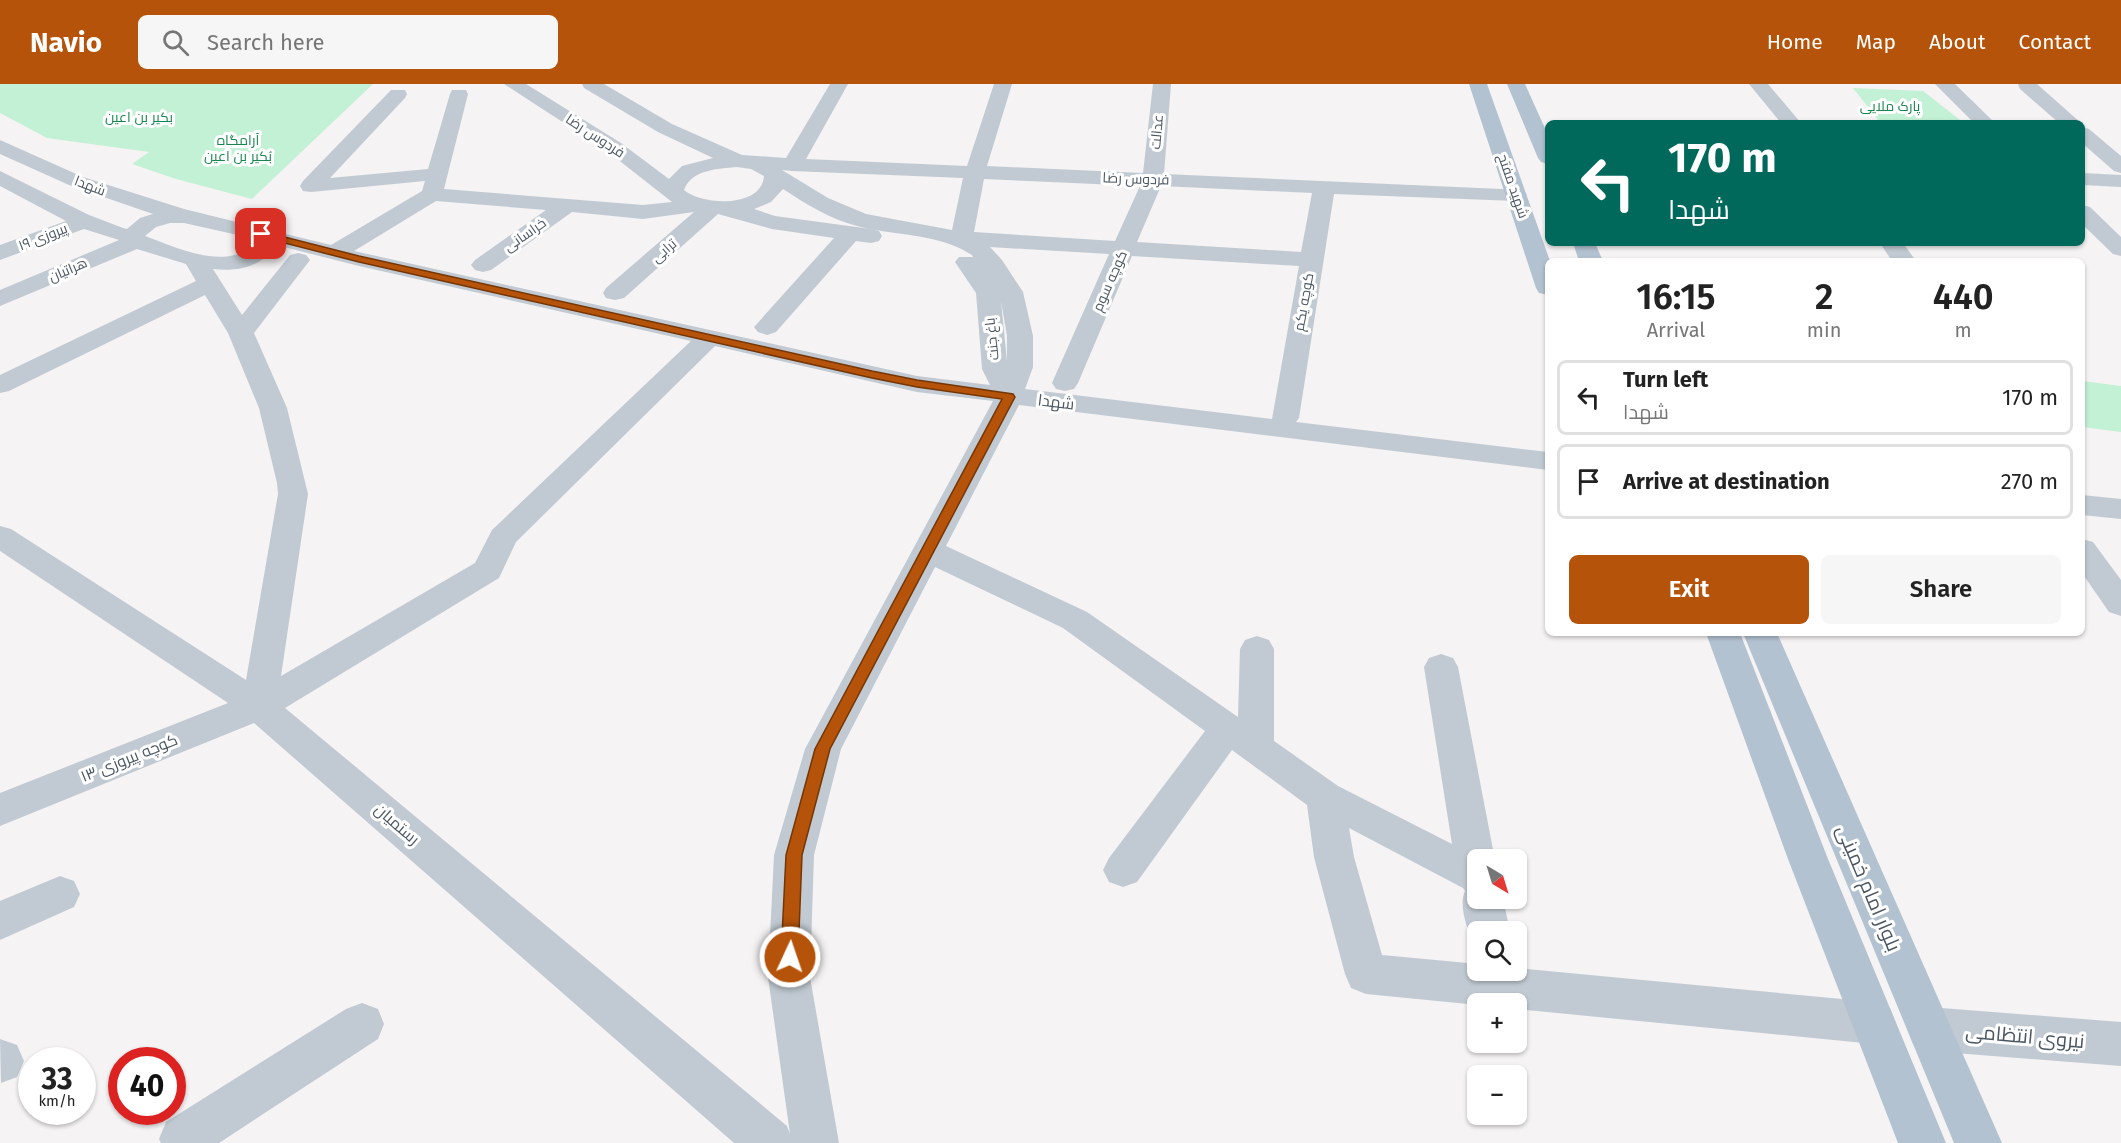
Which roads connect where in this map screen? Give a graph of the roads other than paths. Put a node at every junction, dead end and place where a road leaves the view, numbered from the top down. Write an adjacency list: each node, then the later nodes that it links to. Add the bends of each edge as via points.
1 (513, 84): 29 (street, فردوس رضا, via 614,147)
2 (591, 84): 19 (street, via 665,128)
3 (839, 84): 21 (street)
4 (1003, 84): 22 (street)
5 (1162, 84): 25 (street, عدالت)
6 (1479, 84): 30 (main road, شهید مفتح)
7 (1516, 84): 18 (main road)
8 (1758, 84): 13 (street)
9 (1944, 84): 14 (street)
10 (2027, 85): 15 (street)
11 (398, 94): 27 (street, via 311,186)
12 (459, 94): 27 (street)
13 (1788, 120)
14 (1982, 120)
15 (2068, 120)
16 (2085, 136): 20 (street)
17 (0, 146): 33 (street, شهدا, via 76,181)
18 (1545, 151)
19 (746, 162): 21 (street, باغ جنت); 29 (street, via 699,167 684,174 675,183)
20 (2121, 167)
21 (784, 170): 22 (street, فردوس رضا); 32 (street, via 771,192 760,199); 38 (street, باغ جنت, via 820,203 861,220)
22 (975, 172): 25 (street, فردوس رضا); 38 (street)
23 (0, 177): 34 (street, شهدا)
24 (2085, 179): 26 (street)
25 (1153, 180): 28 (street, فردوس رضا); 40 (street, کوچه سوم)
26 (2121, 180)
27 (434, 184): 31 (street); 43 (street)
28 (1324, 187): 30 (street, فردوس رضا); 46 (street, کوچه یکم)
29 (674, 192): 32 (street, فردوس رضا, via 680,200)
30 (1516, 195): 49 (main road, شهید مفتح)
31 (568, 205): 32 (street, via 644,212); 48 (street, خراسانی)
32 (711, 208): 37 (street, باغ جنت); 51 (street, ترابی)
33 (184, 216): 36 (street, شهدا); 39 (street, هراتیان, via 146,224 134,233)
34 (86, 221): 39 (street, شهدا); 42 (street, پیروزی ۱۹)
35 (2092, 230): 41 (street)
36 (261, 234): 43 (street, شهدا); 47 (street, via 265,241 263,249)
37 (850, 234): 53 (street); 58 (street, باغ جنت, via 929,242 947,247 965,259 988,293 995,369)
38 (961, 238): 40 (street); 58 (street, باغ جنت, via 987,258 1011,292 1020,336 1020,367)
39 (135, 239): 44 (street, شهدا); 52 (street, هراتیان)
40 (1124, 248): 46 (street); 56 (street, کوچه سوم)
41 (2121, 249)
42 (0, 253)
43 (346, 256): 45 (street, شهدا); 55 (street, شهدا)
44 (195, 260): 47 (street, شهدا); 50 (street)
45 (298, 260): 47 (street, شهدا); 54 (street)
46 (1312, 260): 59 (street, کوچه یکم)
47 (238, 262)
48 (483, 265)
49 (1545, 279)
50 (210, 283): 54 (street); 57 (street)
51 (615, 293)
52 (0, 299)
53 (767, 327)
54 (241, 333): 73 (street, via 273,408 292,483)
55 (709, 338): 58 (street, شهدا, via 917,384); 73 (street, کوچه پیروزی ۱۳, via 503,537 488,570)
56 (1065, 383)
57 (0, 385)
58 (1009, 397): 60 (street, شهدا); 66 (street)
59 (1285, 418)
60 (1545, 461)
61 (2085, 505): 62 (street)
62 (2121, 509)
63 (2085, 521): 64 (street)
64 (2121, 524)
65 (0, 536): 73 (street, رستمیان)
66 (928, 551): 74 (street, via 1075,620); 90 (street, via 823,749 794,855 789,977)
67 (2085, 554): 68 (street)
68 (2121, 604)
69 (1752, 636): 85 (main road, بلوار امام خمینی, via 1808,859)
70 (1752, 636): 86 (main road, بلوار امام خمینی)
71 (1257, 649): 74 (street)
72 (1441, 667): 77 (street)
73 (259, 706): 76 (street, کوچه پیروزی ۱۳); 89 (street, رستمیان)
74 (1242, 738): 75 (street); 78 (street)
75 (1325, 797): 79 (street); 82 (street, via 1334,857 1366,974)
76 (0, 810)
77 (1472, 849)
78 (1123, 870)
79 (1467, 872)
80 (60, 894): 81 (street)
81 (0, 921)
82 (1467, 977)
83 (1524, 981): 85 (street)
84 (362, 1023): 88 (street, via 183,1139)
85 (1874, 1023): 91 (main road, بلوار امام خمینی)
86 (1929, 1029): 87 (street, نیروی انتظامی); 92 (main road, بلوار امام خمینی)
87 (2121, 1044)
88 (185, 1143)
89 (770, 1143)
90 (815, 1143)
91 (1922, 1143)
92 (1978, 1143)

